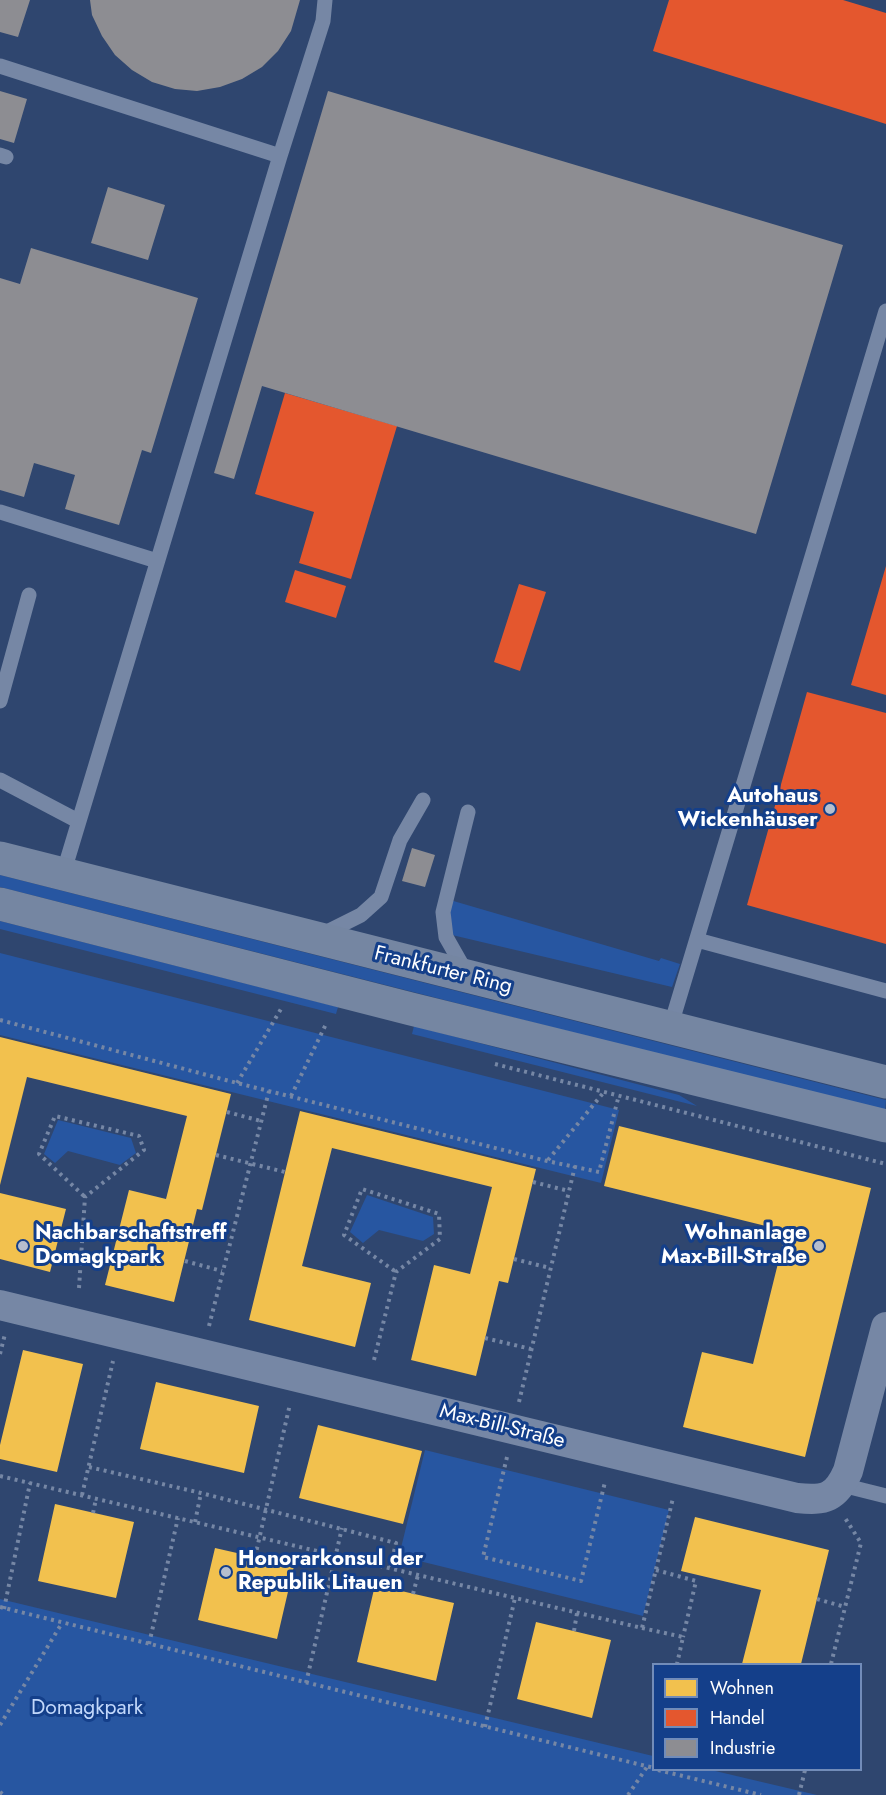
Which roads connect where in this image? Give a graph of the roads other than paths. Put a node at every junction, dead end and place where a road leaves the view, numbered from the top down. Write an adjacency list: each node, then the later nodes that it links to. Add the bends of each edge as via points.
1 (325, 0): 3 (lane, via 323,21)
2 (0, 66): 3 (lane)
3 (280, 156): 6 (lane)
4 (886, 311): 17 (lane)
5 (0, 512): 6 (lane)
6 (158, 561): 12 (lane)
7 (29, 595): 8 (lane)
8 (0, 700)
9 (0, 780): 12 (lane)
10 (423, 800): 16 (lane, via 400,840 381,897 361,915)
11 (468, 812): 18 (lane, via 443,912 446,937)
12 (78, 821): 14 (lane)
13 (0, 858): 14 (main road, Frankfurter Ring)
14 (63, 874): 16 (main road, Frankfurter Ring)
15 (0, 904): 22 (main road, Frankfurter Ring)
16 (315, 938): 18 (main road, Frankfurter Ring)
17 (697, 940): 19 (lane); 20 (lane)
18 (468, 977): 20 (main road, Frankfurter Ring)
19 (886, 991)
20 (670, 1028): 21 (main road, Frankfurter Ring)
21 (886, 1082)
22 (886, 1126)
23 (0, 1305): 25 (street, Max-Bill-Straße, via 202,1353 509,1444 797,1498 814,1500)
24 (886, 1327): 25 (street, via 848,1471)
25 (836, 1491): 26 (lane)
26 (886, 1496)

